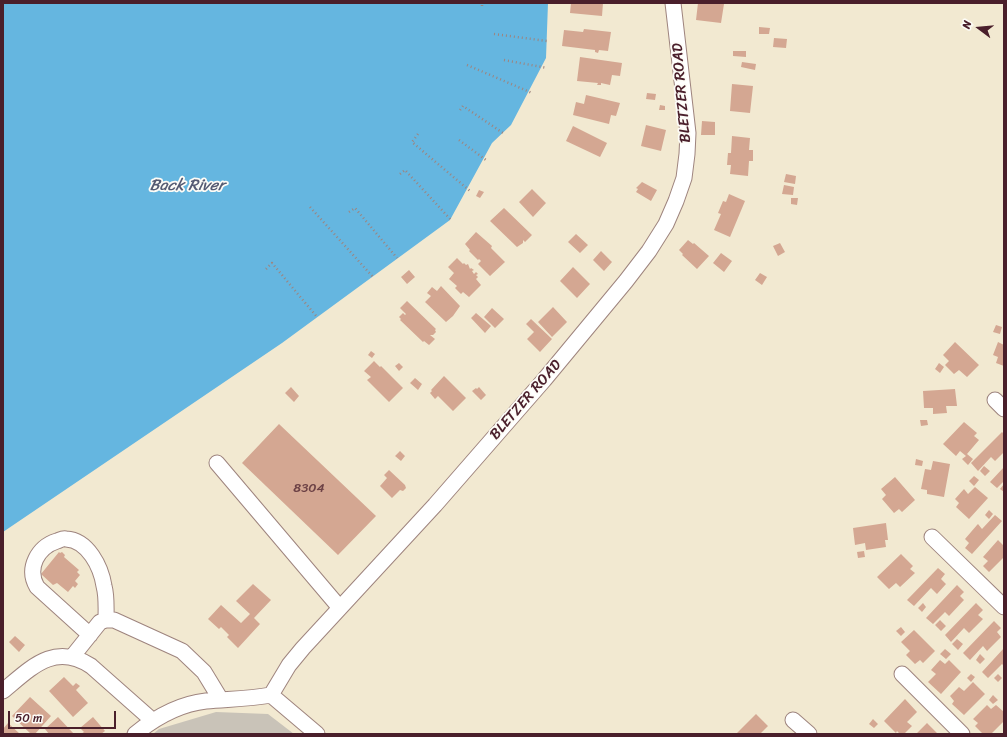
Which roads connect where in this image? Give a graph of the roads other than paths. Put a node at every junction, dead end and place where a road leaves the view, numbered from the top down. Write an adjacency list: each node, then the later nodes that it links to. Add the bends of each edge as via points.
1 (673, 3): 5 (street, BLETZER ROAD, via 688,133 684,178 666,224 626,281 544,380 435,505)
2 (217, 463): 5 (street)
3 (932, 537): 4 (street)
4 (1004, 607)
5 (340, 608): 11 (street, BLETZER ROAD, via 289,665)
6 (106, 620): 7 (street, via 100,622); 7 (street, via 105,587 101,573 88,550 72,539 64,538 50,543 39,552 34,559 33,581); 12 (street, via 114,620 182,651 204,672)
7 (90, 635): 8 (street)
8 (72, 657): 10 (street, via 62,656 42,661); 13 (street, via 91,666)
9 (902, 674): 18 (street)
10 (3, 691)
11 (271, 695): 12 (street); 16 (street)
12 (221, 700): 13 (street, via 182,707)
13 (152, 720): 15 (street)
14 (793, 720): 17 (street)
15 (135, 734)
16 (317, 734)
17 (809, 734)
18 (962, 734)

